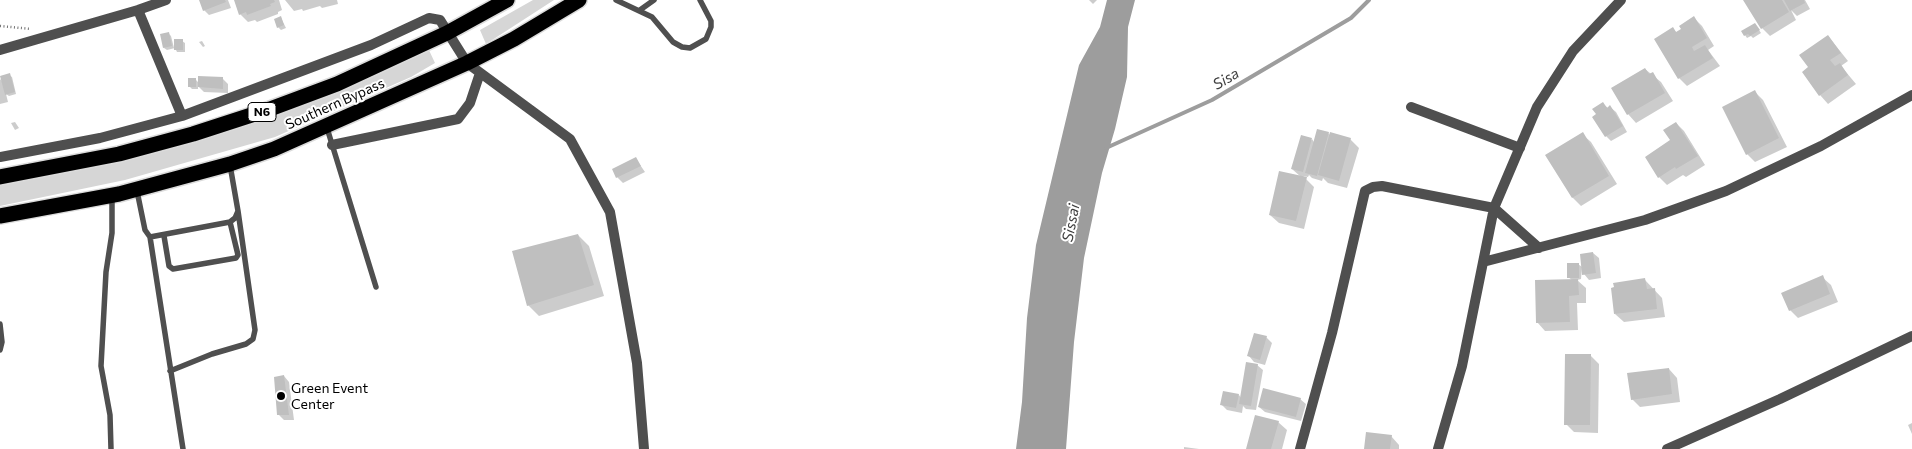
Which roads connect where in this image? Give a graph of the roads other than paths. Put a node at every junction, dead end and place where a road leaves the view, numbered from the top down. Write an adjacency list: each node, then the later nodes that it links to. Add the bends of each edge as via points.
1 (166, 0): 8 (street)
2 (507, 0): 10 (highway, Southern Bypass / N6)
3 (579, 0): 12 (highway, Southern Bypass)
4 (616, 0): 9 (lane)
5 (654, 0): 9 (lane)
6 (700, 0): 9 (lane, via 711,27 706,39 690,48 673,42 652,17)
7 (1621, 0): 19 (street, via 1574,51 1537,107)
8 (138, 10): 11 (street); 16 (street)
9 (640, 10)
10 (448, 33): 12 (street); 16 (street, via 440,20 428,18 371,45); 22 (highway, Southern Bypass / N6, via 337,84 193,134 119,154)
11 (0, 50)
12 (467, 63): 13 (street); 17 (highway, Southern Bypass)
13 (480, 73): 18 (street, via 470,103 458,119); 40 (street, via 570,139 610,212 637,363)
14 (1912, 95): 31 (street, via 1821,146 1726,191 1645,220)
15 (1411, 107): 19 (street)
16 (182, 116): 20 (street, via 100,138)
17 (326, 126): 18 (lane); 21 (highway, Southern Bypass)
18 (332, 145): 33 (lane)
19 (1520, 148): 25 (street)
20 (0, 157)
21 (230, 164): 23 (highway, Southern Bypass); 26 (lane)
22 (0, 177)
23 (137, 189): 24 (highway, Southern Bypass); 30 (lane, via 145,230)
24 (112, 196): 27 (highway, Southern Bypass); 38 (lane, via 101,366 110,415)
25 (1494, 208): 31 (street); 32 (street); 41 (street, via 1382,186 1365,190 1332,333)
26 (238, 211): 28 (lane); 37 (lane, via 255,330 253,339)
27 (0, 216)
28 (230, 222): 29 (lane); 29 (lane, via 236,258 173,269 169,266)
29 (164, 236): 30 (lane)
30 (150, 238): 37 (lane)
31 (1539, 248): 32 (street)
32 (1483, 262): 42 (street, via 1462,366)
33 (376, 287)
34 (0, 324): 36 (lane)
35 (1912, 336): 43 (street)
36 (0, 350)
37 (170, 371): 39 (lane)
38 (111, 449)
39 (182, 449)
40 (644, 449)
41 (1300, 449)
42 (1438, 449)
43 (1667, 449)

